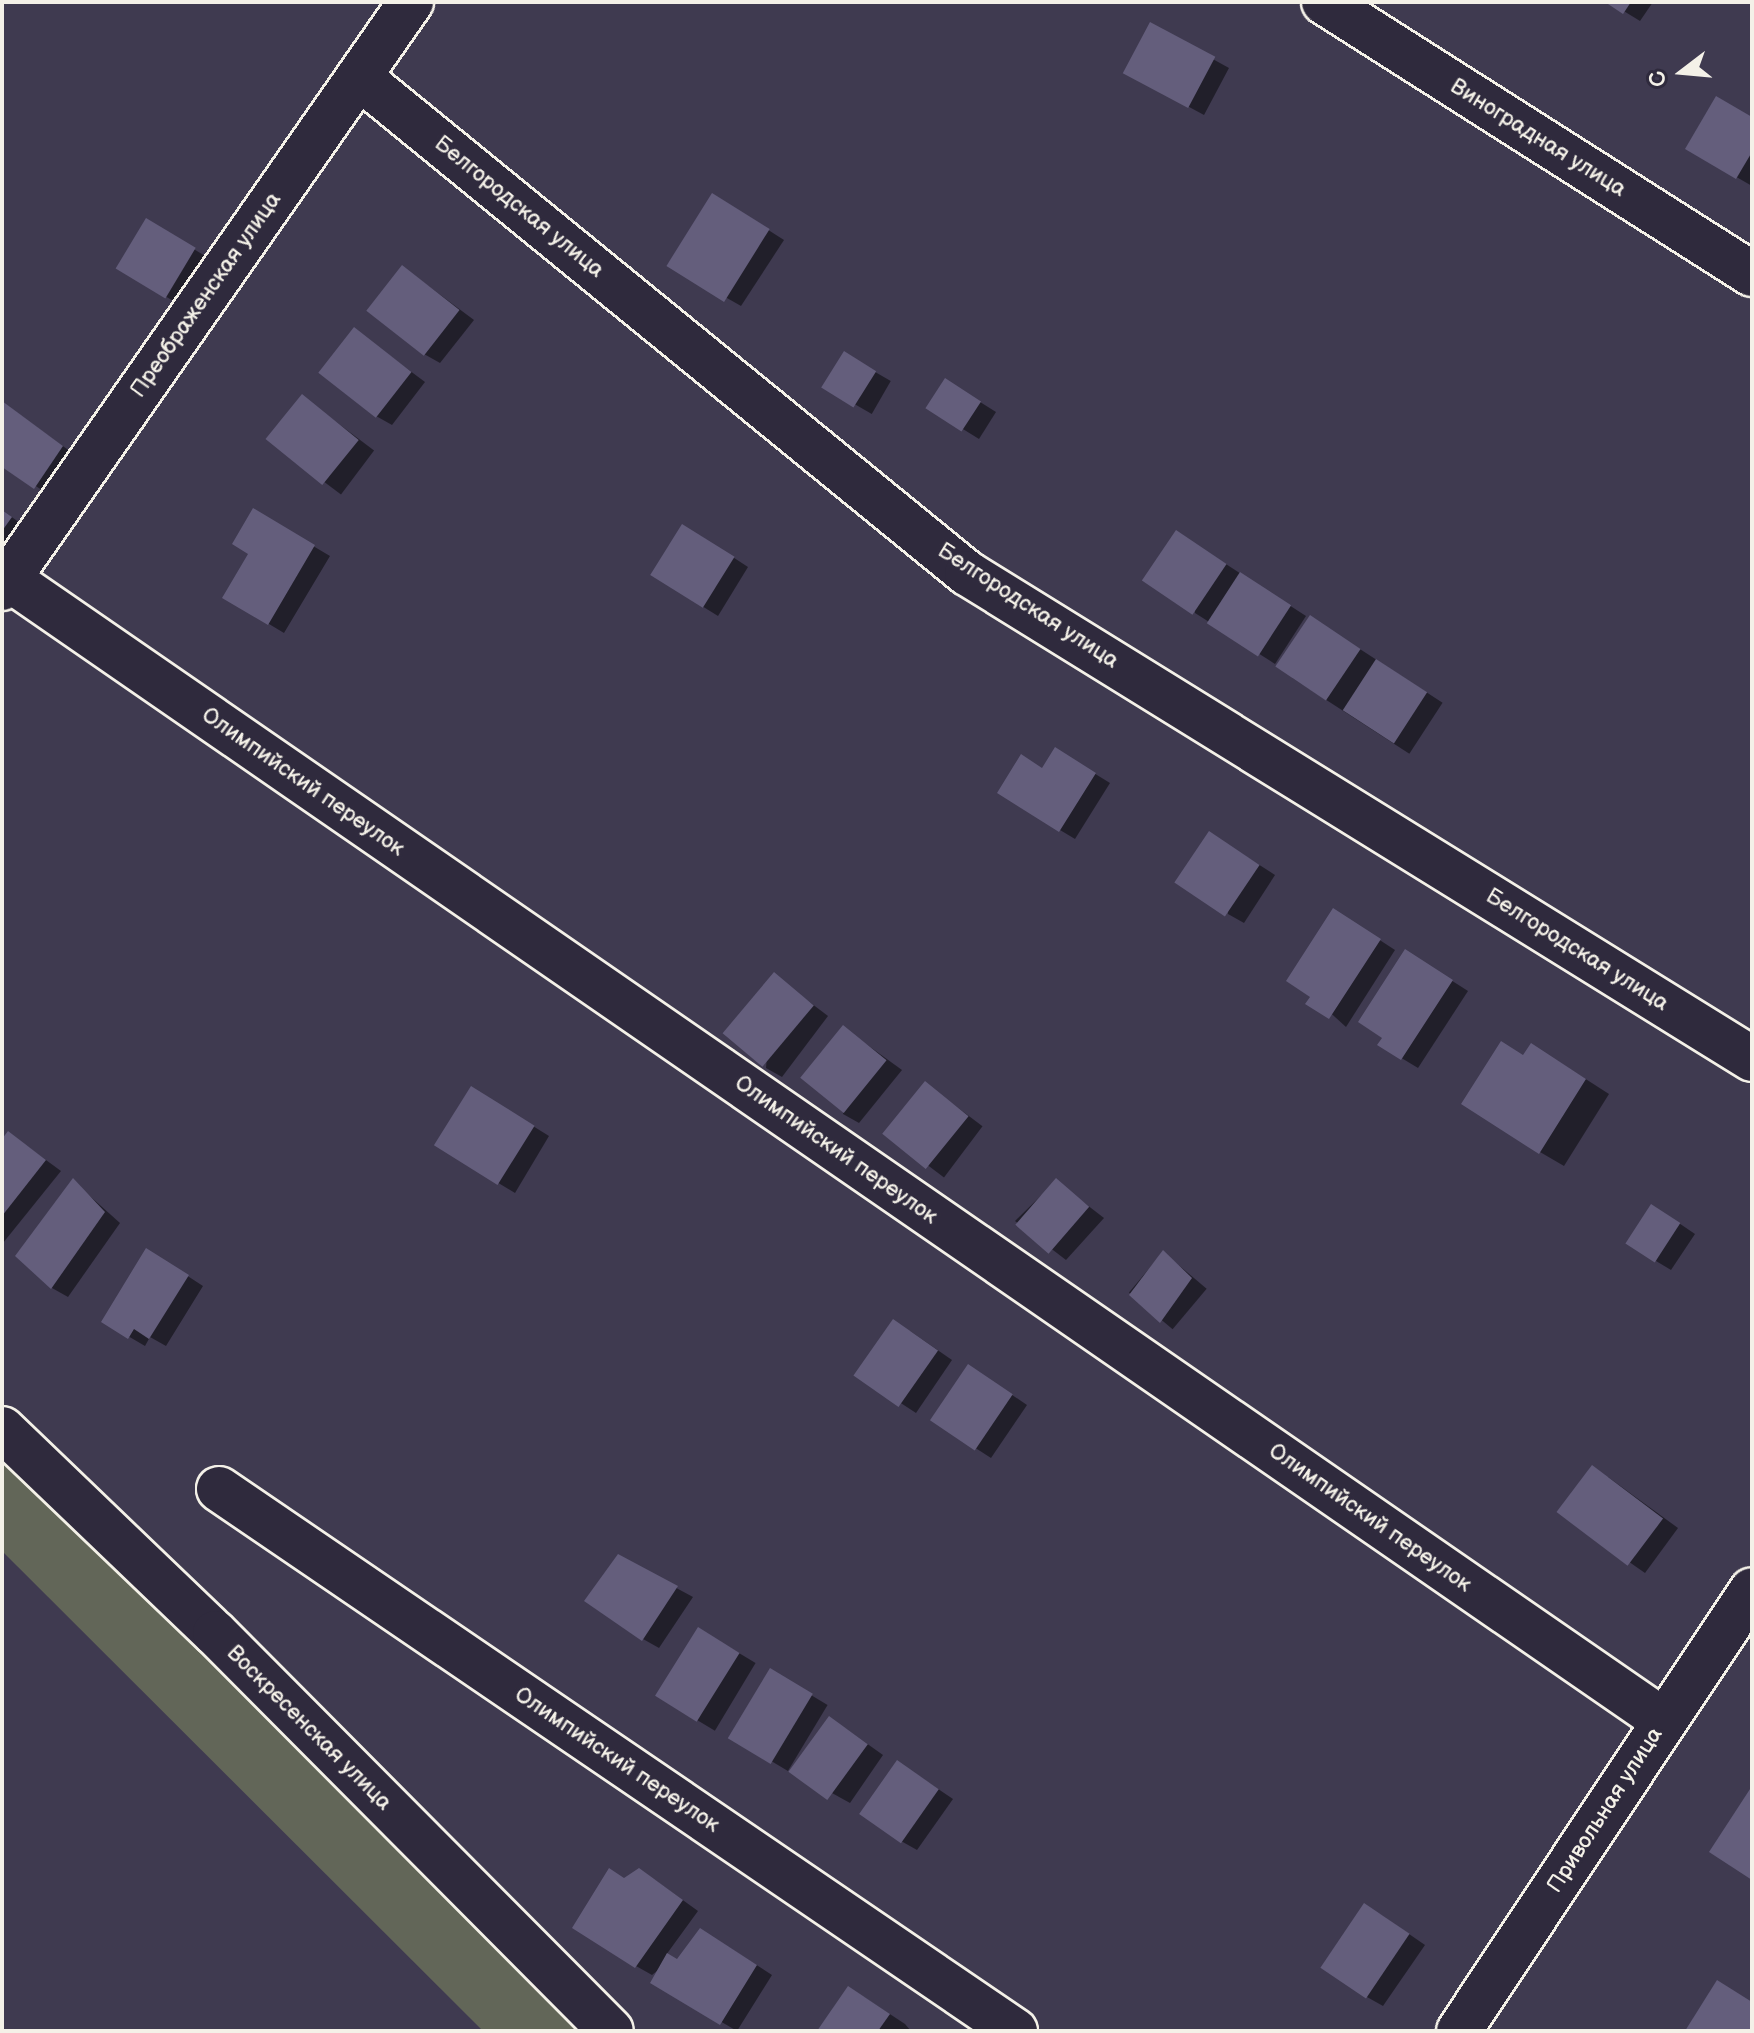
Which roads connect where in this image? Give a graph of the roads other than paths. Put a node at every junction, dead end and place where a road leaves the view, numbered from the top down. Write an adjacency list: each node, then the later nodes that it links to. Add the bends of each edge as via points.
1 (411, 2): 3 (street, Преображенская улица)
2 (1324, 2): 4 (street, Виноградная улица)
3 (359, 77): 5 (street, Преображенская улица); 6 (street, Белгородская улица, via 967,573)
4 (1752, 274)
5 (5, 584): 10 (street, Олимпийский переулок)
6 (1752, 1059)
7 (2, 1429): 11 (street, Воскресенская улица, via 215,1633)
8 (219, 1489): 12 (street, Олимпийский переулок)
9 (1752, 1590): 10 (street, Привольная улица)
10 (1664, 1721): 13 (street, Привольная улица)
11 (611, 2031)
12 (1015, 2031)
13 (1459, 2031)

